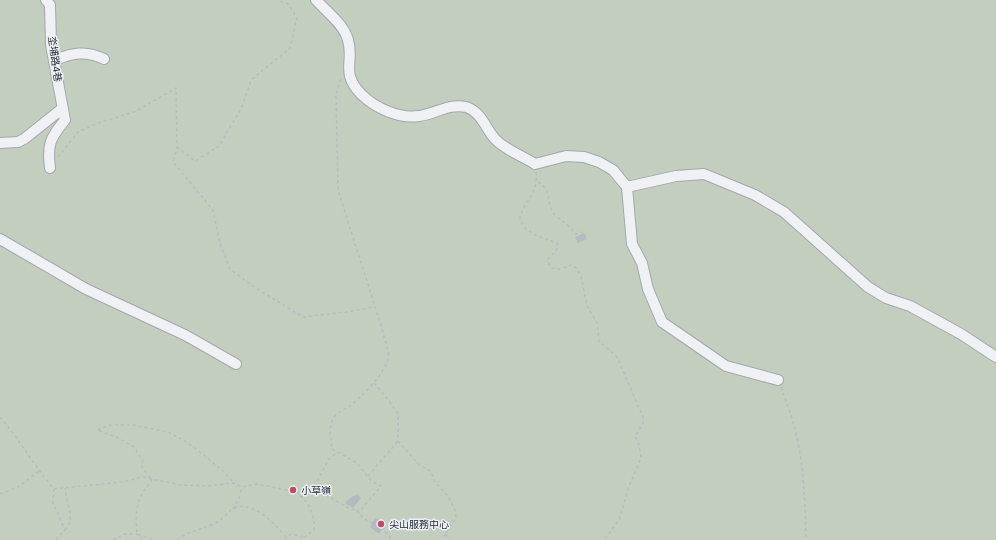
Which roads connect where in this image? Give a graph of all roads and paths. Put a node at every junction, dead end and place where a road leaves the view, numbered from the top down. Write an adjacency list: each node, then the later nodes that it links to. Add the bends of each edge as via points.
1 (46, 0): 4 (lane, 坔埔路4巷, via 50,5)
2 (278, 0): 9 (path, via 288,4 297,18 290,48 250,80 242,108 219,146 195,161)
3 (316, 0): 6 (lane, via 347,35 350,48)
4 (55, 60): 5 (lane, via 68,54 86,52); 7 (lane, 坔埔路4巷)
5 (104, 60)
6 (348, 69): 10 (lane, via 352,84 362,95 391,113 420,116 457,106 474,110 499,144); 16 (path, via 336,95 338,190)
7 (63, 108): 8 (lane, via 24,139); 11 (lane, 坔埔路4巷, via 65,120 52,135 50,143)
8 (0, 144)
9 (177, 147): 11 (path, via 176,88 134,112 100,122 78,132); 16 (path, via 173,162 213,210 220,244 230,268 256,288 303,317)
10 (535, 164): 12 (path); 13 (lane, via 566,156 584,157 610,168)
11 (50, 168)
12 (538, 182): 14 (path, via 549,195 549,204 554,213 569,225 573,232); 50 (path, via 521,213 522,222 539,238 557,243 556,251 548,259 552,268 558,270 571,265 581,276 587,306 597,323 599,341 617,357 643,417 643,423 635,436 641,456 639,463 619,520)
13 (627, 187): 17 (lane, via 676,176 704,174 755,195 784,212 868,287 886,298 910,306); 19 (lane, via 632,244 642,263 656,313 662,322 726,366)
14 (582, 232)
15 (0, 239): 18 (lane, via 86,289 185,335)
16 (373, 307): 20 (path, via 383,332 388,356)
17 (996, 357)
18 (236, 364)
19 (778, 380): 51 (path, via 793,422 802,467)
20 (374, 383): 22 (path, via 396,412); 23 (path, via 333,418 330,434 332,449)
21 (0, 416): 24 (path, via 31,456)
22 (398, 441): 25 (path); 38 (path, via 419,465 428,470 451,501 456,518)
23 (338, 452): 25 (path, via 357,463); 32 (path, via 328,460)
24 (39, 471): 30 (path); 33 (path, via 18,487)
25 (368, 476): 35 (path, via 373,483 381,486)
26 (151, 478): 27 (path, via 181,485); 27 (path, via 142,467 143,461 134,448 116,437 97,430 120,424 145,426 168,432 204,455); 29 (path, via 142,477 122,482); 37 (path, via 137,507)
27 (234, 483): 28 (path)
28 (242, 487): 31 (path, via 256,484); 34 (path)
29 (65, 488): 30 (path); 36 (path, via 71,514 70,523)
30 (54, 489): 36 (path, via 53,503)
31 (296, 491): 32 (path); 39 (path, via 309,504 314,525 314,530)
32 (312, 492): 35 (path, via 324,494)
33 (0, 494)
34 (233, 509): 40 (path, via 246,507 268,518 276,524); 45 (path, via 216,523 192,530)
35 (359, 512): 47 (path, via 363,518 386,532)
36 (64, 530): 41 (path)
37 (137, 534): 42 (path, via 126,534); 43 (path); 44 (path)
38 (446, 534): 48 (path, via 442,535); 49 (path)
39 (304, 536): 40 (path, via 291,534); 46 (path)
40 (286, 539)
41 (55, 540)
42 (114, 540)
43 (143, 540)
44 (155, 540)
45 (177, 540)
46 (301, 540)
47 (393, 540)
48 (441, 540)
49 (449, 540)
50 (604, 540)
51 (806, 540)

